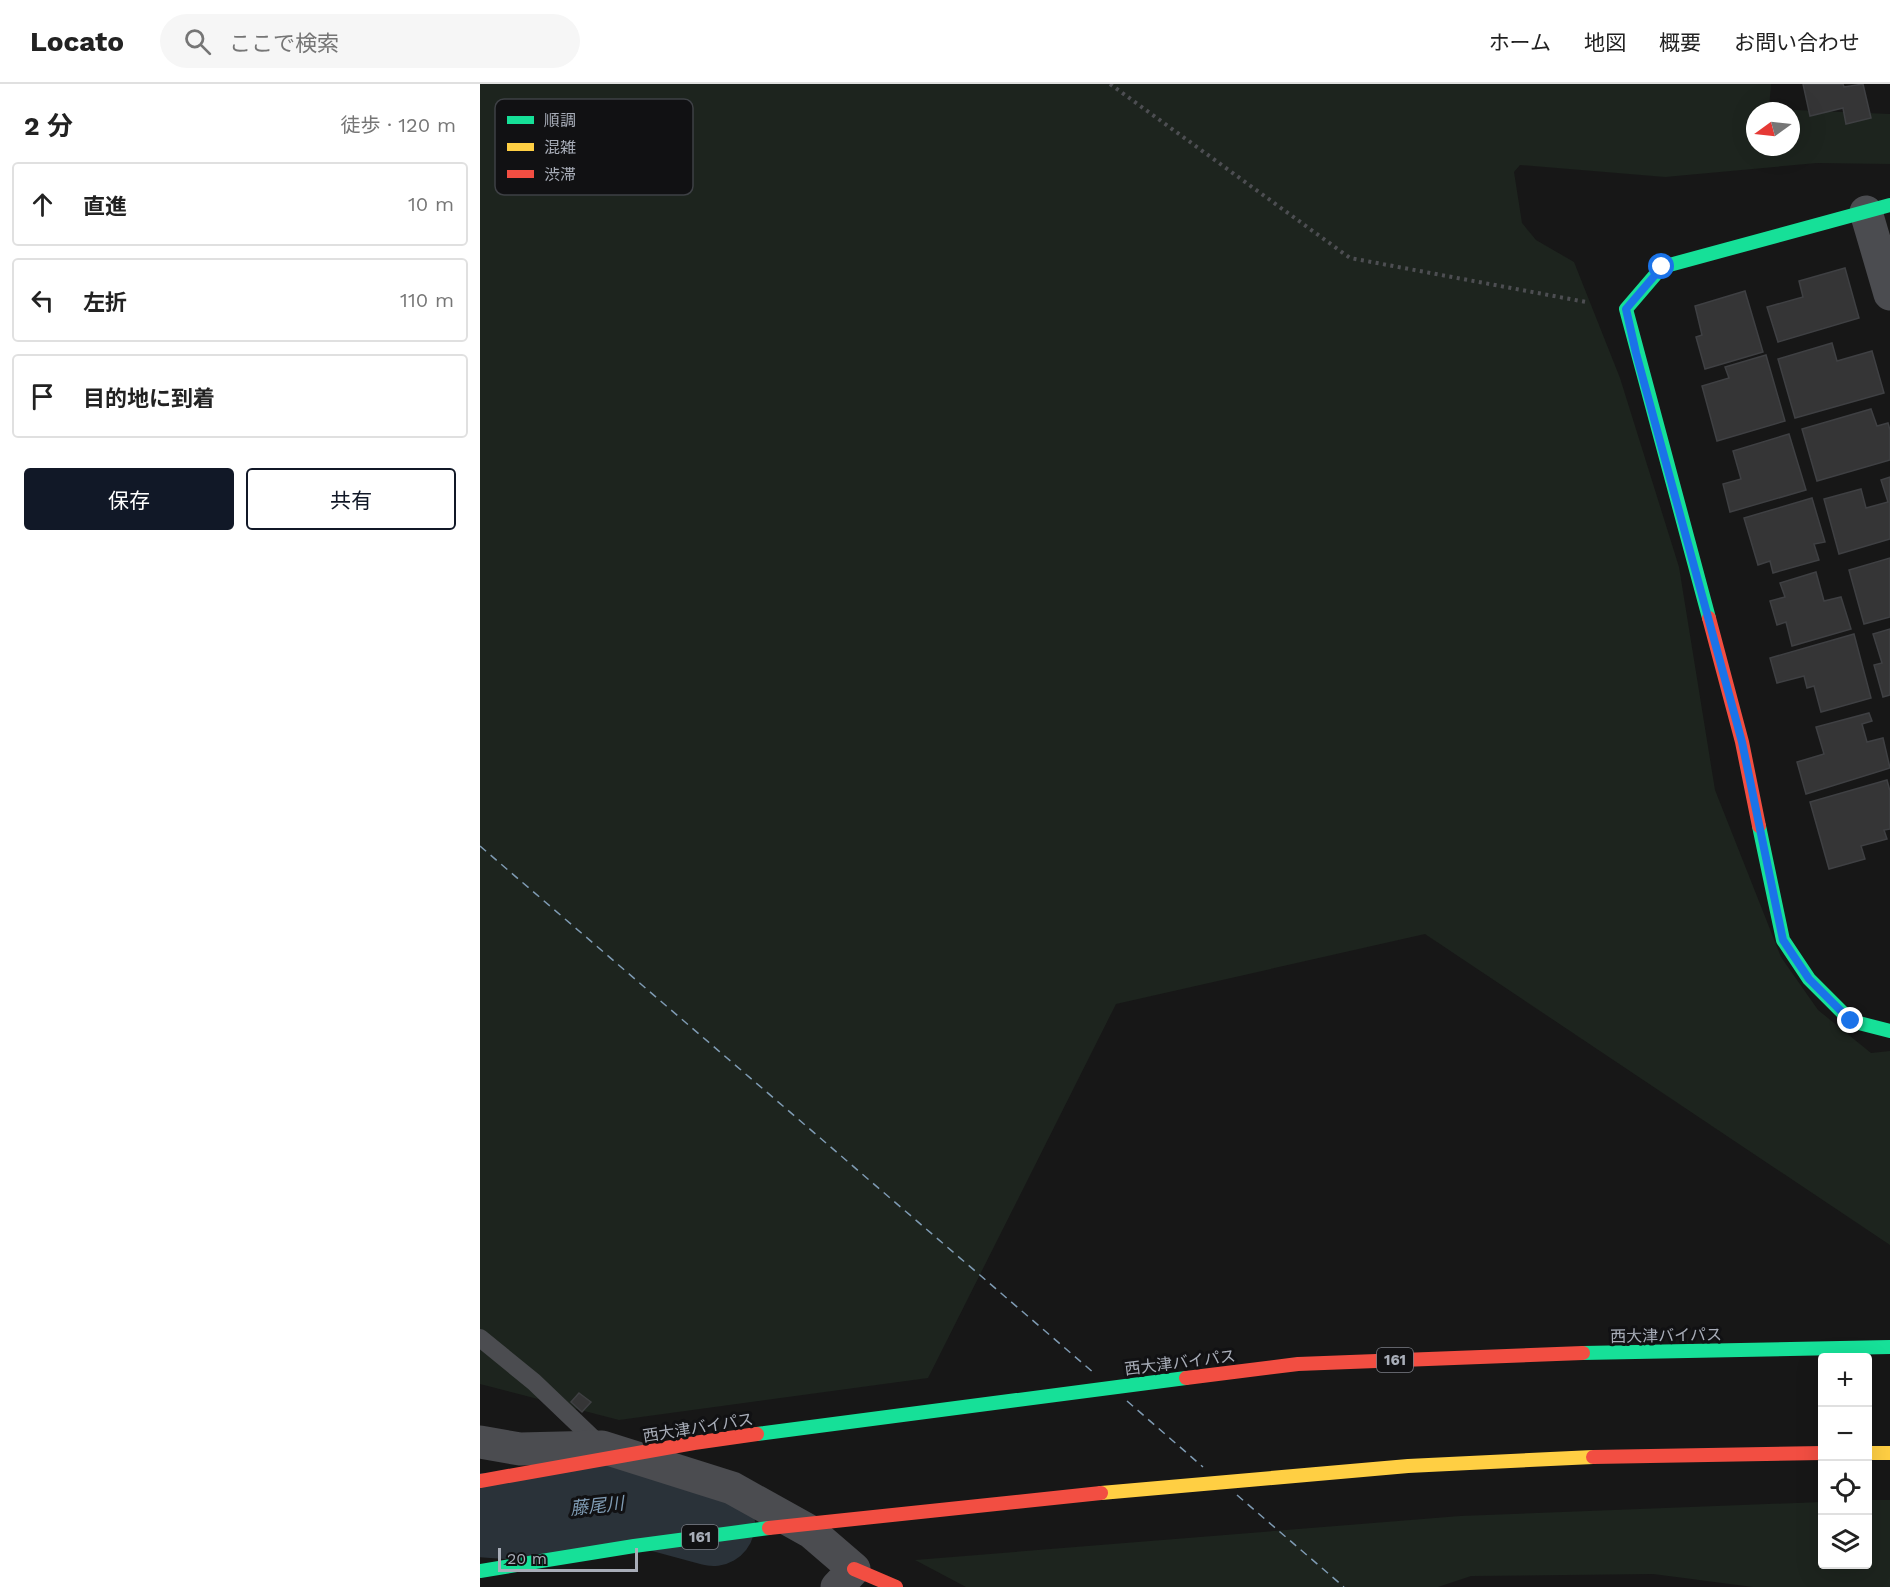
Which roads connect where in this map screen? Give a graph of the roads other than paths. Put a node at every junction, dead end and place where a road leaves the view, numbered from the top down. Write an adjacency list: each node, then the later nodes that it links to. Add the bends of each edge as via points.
1 (1878, 208): 2 (street); 3 (main road, via 1662,267 1626,309 1742,742 1783,940 1809,979 1851,1021)
2 (1890, 294)
3 (1890, 1031)
4 (480, 1338): 7 (lane, via 534,1382)
5 (1890, 1347): 11 (main road, 西大津バイパス / 161, via 1602,1352 1298,1364 694,1443)
6 (480, 1442): 7 (street, via 520,1449)
7 (602, 1447): 12 (street, via 732,1488)
8 (1818, 1453): 13 (main road, 161, via 1508,1460 1289,1475 921,1509 714,1535)
9 (1872, 1453): 10 (main road)
10 (1890, 1453)
11 (480, 1481)
12 (797, 1524): 14 (street, via 811,1532); 15 (street, via 701,1551)
13 (480, 1572)
14 (846, 1578): 16 (main road)
15 (480, 1586)
16 (896, 1587)

